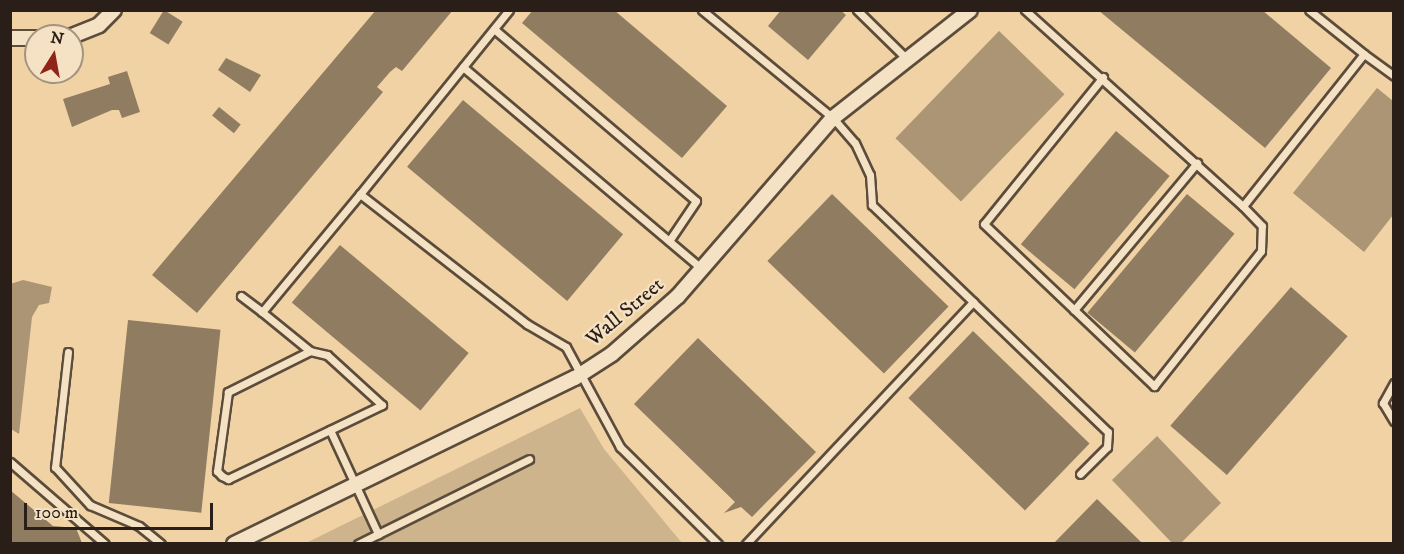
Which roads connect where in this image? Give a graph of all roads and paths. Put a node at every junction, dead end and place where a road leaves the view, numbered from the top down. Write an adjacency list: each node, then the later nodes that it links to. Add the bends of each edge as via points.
1 (114, 10): 9 (street, via 99,25)
2 (509, 10): 8 (lane)
3 (702, 10): 15 (lane)
4 (970, 10): 11 (street, Wall Street)
5 (1025, 10): 14 (lane)
6 (861, 12): 11 (lane)
7 (1314, 12): 10 (lane)
8 (494, 29): 12 (lane); 19 (lane, via 696,201)
9 (84, 31)
10 (1364, 54): 13 (lane); 18 (lane)
11 (908, 60): 15 (street, Wall Street)
12 (463, 67): 17 (lane); 19 (lane)
13 (1394, 76)
14 (1103, 77): 16 (lane); 23 (lane, via 984,224)
15 (833, 118): 20 (street, Wall Street); 22 (lane, via 855,143 870,175 872,205)
16 (1197, 163): 18 (lane); 23 (lane)
17 (360, 194): 24 (lane); 27 (lane, via 526,324 552,337)
18 (1243, 206): 23 (lane, via 1262,226 1261,251 1154,386)
19 (669, 241): 20 (lane)
20 (702, 269): 27 (street, Wall Street, via 644,328)
21 (241, 296): 24 (lane)
22 (973, 302): 33 (lane, via 1108,432 1107,447); 41 (lane)
23 (1074, 310)
24 (262, 312): 25 (lane)
25 (309, 351): 30 (lane, via 327,356 382,405); 30 (lane, via 228,392 217,471 228,479)
26 (68, 352): 37 (lane, via 55,467 90,505 139,526)
27 (583, 372): 34 (street, Wall Street); 40 (lane, via 620,447)
28 (1394, 383): 29 (lane, via 1383,403)
29 (1394, 421)
30 (330, 430): 34 (lane)
31 (529, 459): 35 (lane)
32 (10, 462): 36 (lane)
33 (1080, 474)
34 (355, 485): 35 (lane); 38 (street, Wall Street)
35 (378, 534): 39 (lane)
36 (105, 543)
37 (161, 543)
38 (234, 543)
39 (358, 543)
40 (718, 543)
41 (746, 543)

